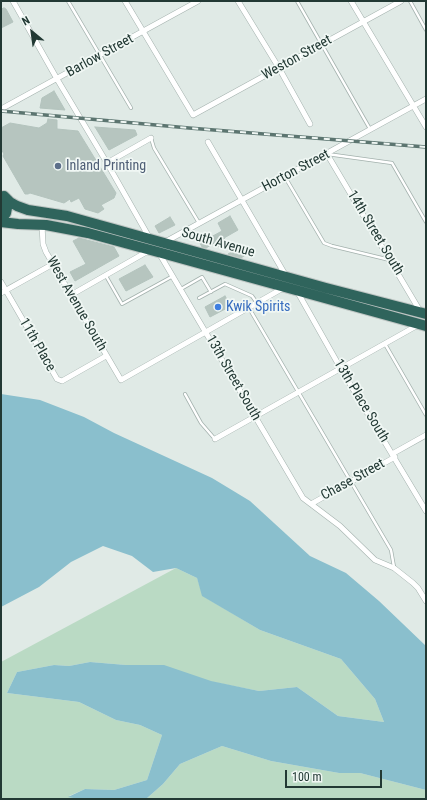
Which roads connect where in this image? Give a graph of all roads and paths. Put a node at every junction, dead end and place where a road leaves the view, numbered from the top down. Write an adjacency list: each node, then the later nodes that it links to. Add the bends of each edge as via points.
1 (13, 1): 16 (street)
2 (68, 1): 14 (lane)
3 (125, 1): 12 (street)
4 (198, 1): 12 (street, Barlow Street)
5 (238, 1): 15 (street)
6 (297, 1): 13 (lane)
7 (351, 1): 10 (street)
8 (401, 1): 10 (street, Weston Street)
9 (410, 1): 11 (lane)
10 (363, 22): 13 (street, Weston Street); 18 (street)
11 (426, 30)
12 (143, 32): 14 (street, Barlow Street); 15 (street, Weston Street, via 193,115)
13 (322, 45): 15 (street, Weston Street); 23 (lane)
14 (100, 55): 16 (street, Barlow Street); 19 (lane)
15 (279, 68): 21 (street)
16 (57, 79): 20 (street, Barlow Street); 27 (street)
17 (426, 99): 18 (street, Horton Street)
18 (414, 106): 22 (street); 23 (street, Horton Street)
19 (131, 108)
20 (1, 110)
21 (310, 124)
22 (426, 127)
23 (370, 130): 26 (street, Horton Street)
24 (151, 138): 27 (street); 33 (lane, via 154,148)
25 (208, 142): 30 (street)
26 (327, 154): 28 (street, Horton Street); 32 (lane, via 392,163); 38 (street, 14th Street South)
27 (107, 163): 35 (street)
28 (285, 177): 30 (street, Horton Street); 38 (lane, via 324,243)
29 (3, 194): 31 (highway, South Avenue, via 7,208); 35 (highway, South Avenue, via 10,202 28,210 68,216)
30 (242, 200): 33 (street, Horton Street); 43 (street)
31 (1, 221): 34 (highway, South Avenue)
32 (426, 222)
33 (199, 223): 36 (street, Horton Street)
34 (42, 225): 37 (highway, South Avenue, via 88,233); 39 (street, West Avenue South, via 43,244)
35 (150, 239): 36 (highway, South Avenue)
36 (165, 242): 43 (highway, South Avenue)
37 (154, 251): 40 (street); 41 (street, 13th Street South); 43 (highway, South Avenue)
38 (391, 261): 52 (street, 14th Street South)
39 (53, 264): 46 (street); 48 (street, West Avenue South)
40 (105, 276): 41 (lane, via 122,304); 48 (street)
41 (173, 276): 44 (street, 13th Street South)
42 (1, 282): 46 (street, 11th Place)
43 (286, 282): 45 (highway, South Avenue); 50 (street); 52 (highway, South Avenue)
44 (180, 289): 47 (lane, via 202,277); 54 (street, 13th Street South)
45 (296, 290): 53 (highway, South Avenue); 57 (street, 13th Place South)
46 (3, 292): 56 (street, 11th Place, via 57,380 62,381)
47 (211, 292): 49 (lane); 50 (lane, via 225,284 252,296)
48 (71, 295): 56 (street, West Avenue South)
49 (199, 298)
50 (257, 303): 51 (street)
51 (249, 308): 54 (street); 58 (lane)
52 (424, 314)
53 (423, 325): 55 (street)
54 (206, 332): 56 (street, West Avenue South, via 121,380); 61 (street, 13th Street South)
55 (385, 344): 57 (street); 60 (lane)
56 (106, 356)
57 (341, 369): 58 (street); 64 (street, 13th Place South)
58 (299, 392): 61 (street); 65 (lane)
59 (184, 394): 63 (lane, via 201,423)
60 (426, 415)
61 (256, 416): 63 (street); 66 (street, 13th Street South, via 303,498)
62 (426, 435): 64 (street, Chase Street)
63 (215, 439)
64 (394, 455): 65 (street, Chase Street); 67 (street, 13th Place South)
65 (351, 481): 66 (street, Chase Street); 68 (lane, via 391,550)
66 (311, 504): 68 (street, 13th Street South, via 340,526 375,560)
67 (426, 511)
68 (394, 568): 69 (street, 13th Street South, via 418,588)
69 (426, 601)

